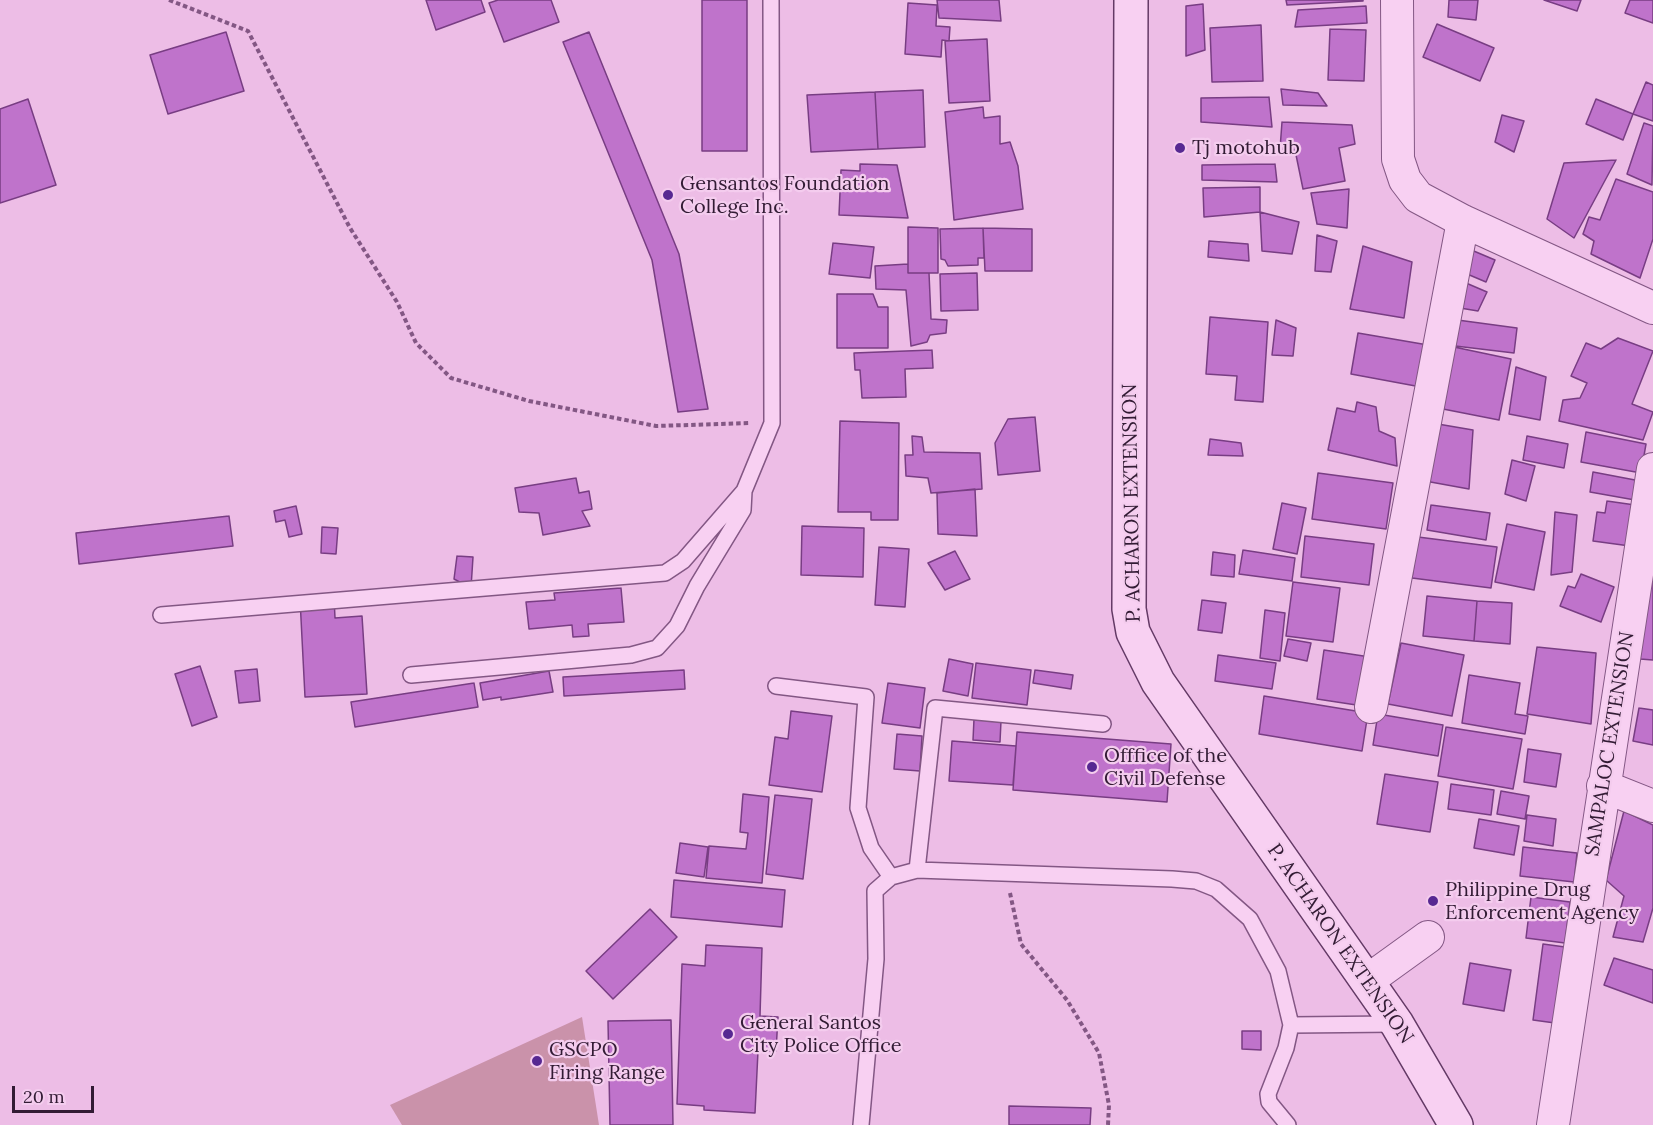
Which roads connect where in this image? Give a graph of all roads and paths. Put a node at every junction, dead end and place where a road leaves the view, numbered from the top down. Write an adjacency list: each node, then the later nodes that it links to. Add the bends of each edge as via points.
1 (169, 0): 7 (path, via 248,31 350,228 397,302 416,342 451,378 529,402 656,426)
2 (771, 0): 7 (lane)
3 (1131, 0): 21 (main road, P. ACHARON EXTENSION, via 1129,609 1133,632 1143,656 1179,714)
4 (1396, 0): 5 (street, via 1398,159 1405,180 1418,197)
5 (1463, 221): 6 (street); 13 (street)
6 (1653, 308)
7 (772, 423): 9 (lane)
8 (1653, 470): 15 (street, SAMPALOC EXTENSION)
9 (744, 491): 10 (lane, via 683,561 664,573); 11 (lane, via 743,510 677,626 657,648 631,656)
10 (161, 615)
11 (411, 675)
12 (776, 686): 19 (lane, via 866,698 858,808 871,848)
13 (1371, 707)
14 (1103, 724): 17 (lane, via 935,708)
15 (1603, 786): 16 (street); 28 (street, SAMPALOC EXTENSION)
16 (1653, 806)
17 (918, 870): 18 (lane); 19 (lane)
18 (1006, 874): 23 (lane, via 1172,879 1196,881 1215,889 1250,919 1264,942 1278,971); 25 (path, via 1022,944 1067,1000 1099,1053 1109,1105)
19 (891, 877): 24 (lane, via 875,891 876,959)
20 (1428, 937): 21 (street)
21 (1367, 981): 22 (main road, P. ACHARON EXTENSION)
22 (1397, 1024): 23 (lane); 27 (main road, P. ACHARON EXTENSION)
23 (1291, 1025): 26 (lane, via 1268,1094 1269,1102)
24 (861, 1125)
25 (1108, 1125)
26 (1288, 1125)
27 (1456, 1125)
28 (1552, 1125)

